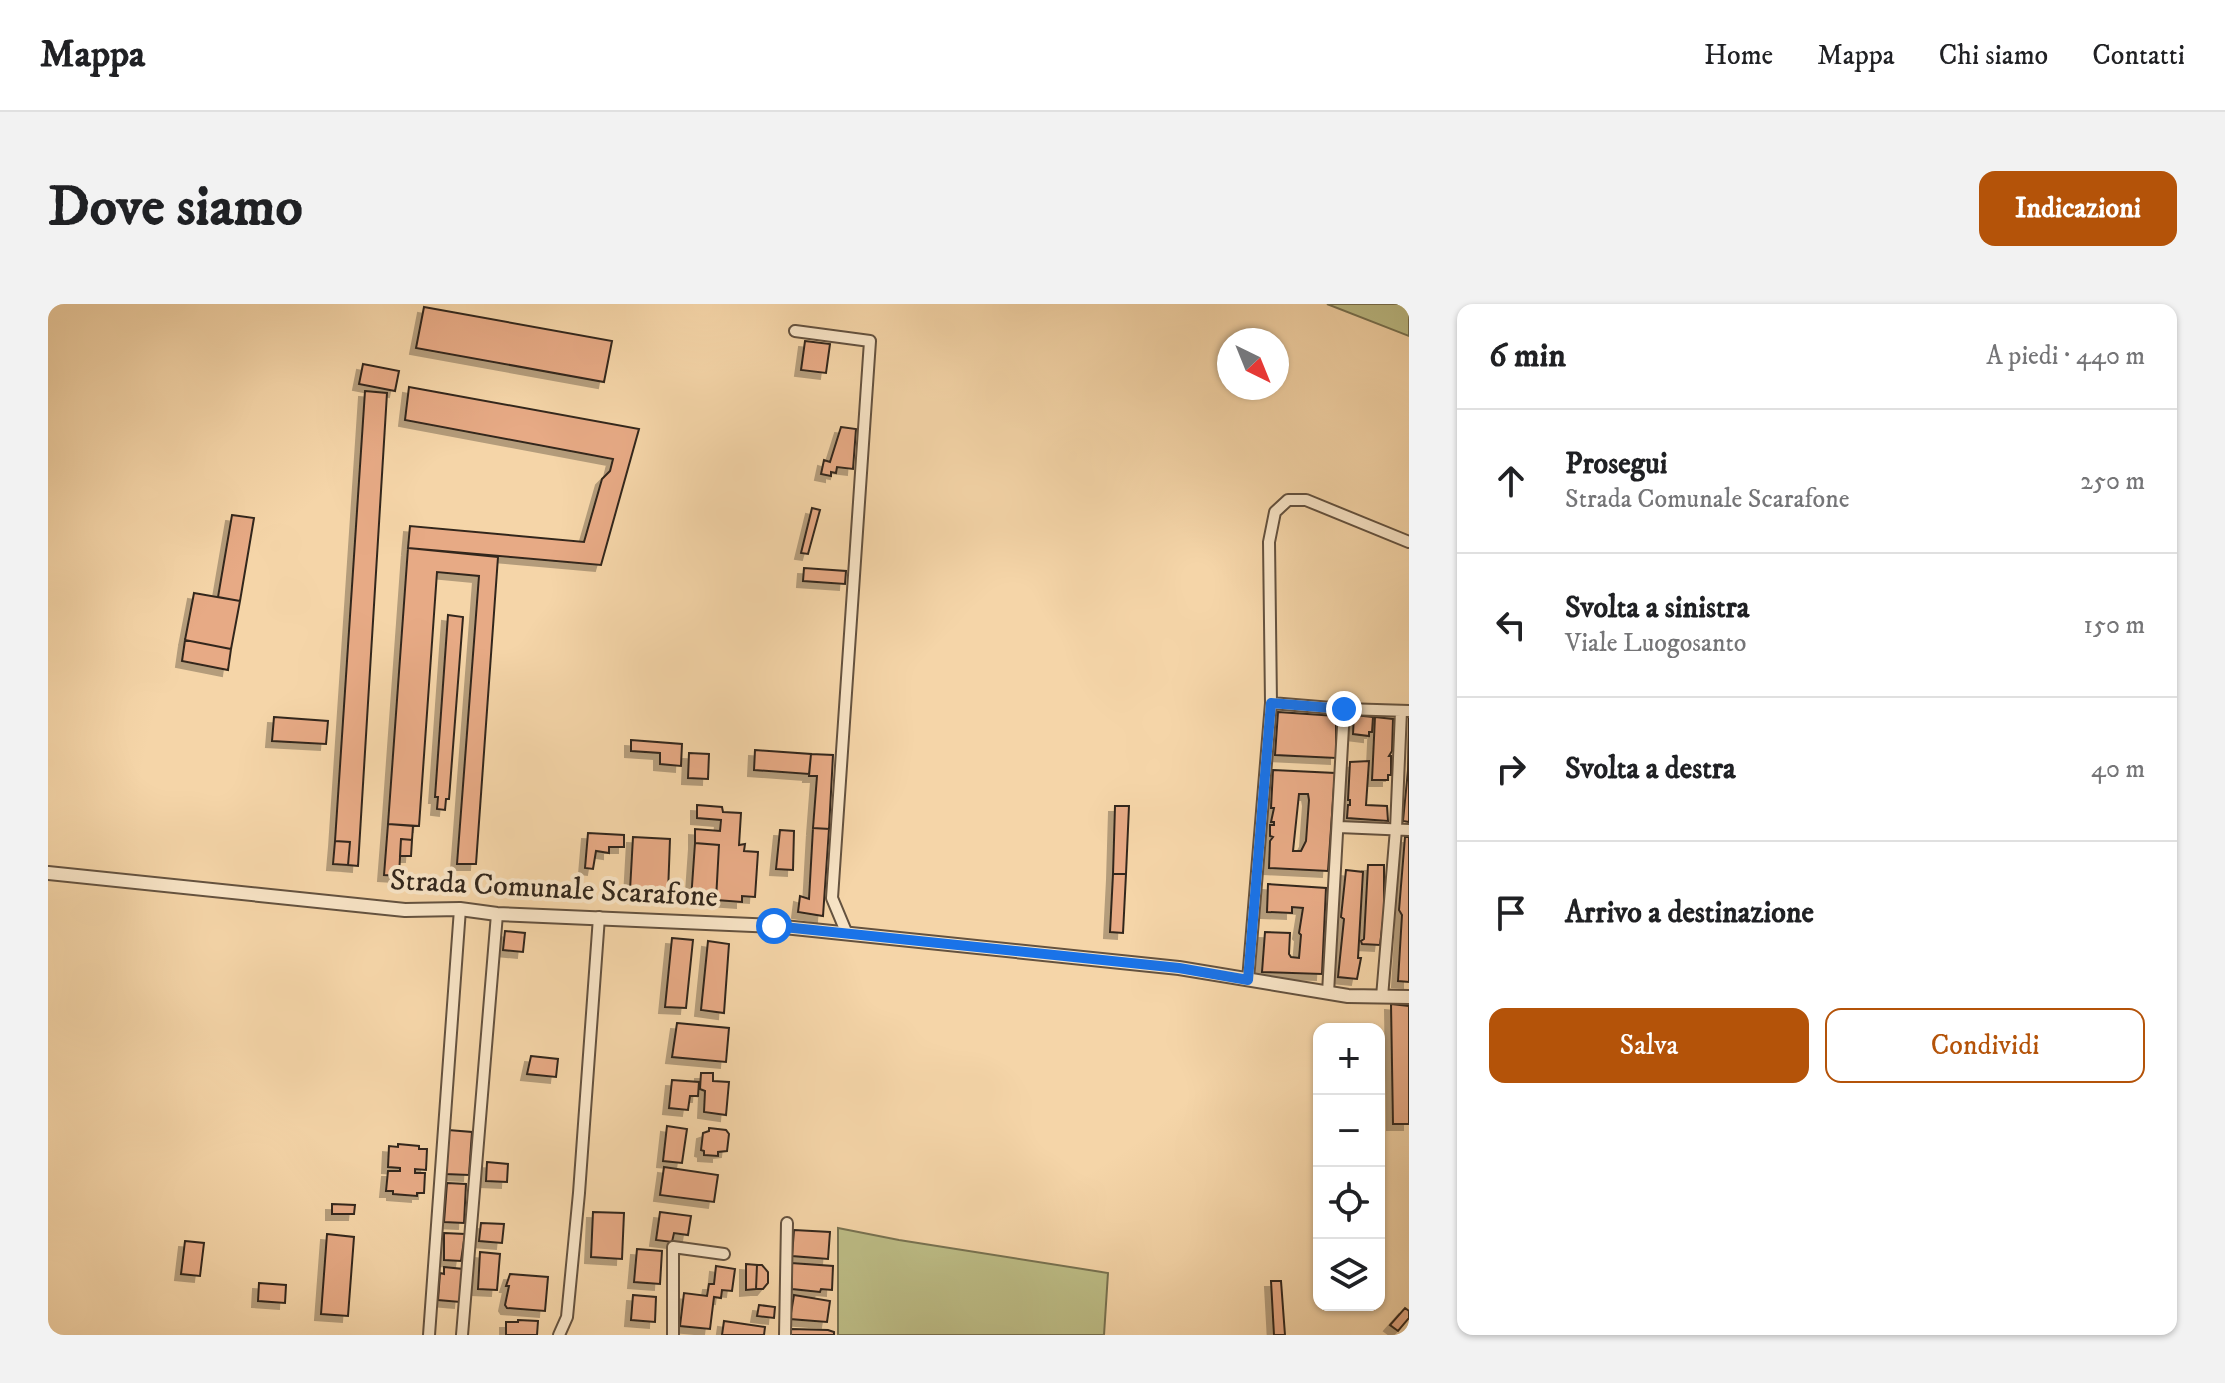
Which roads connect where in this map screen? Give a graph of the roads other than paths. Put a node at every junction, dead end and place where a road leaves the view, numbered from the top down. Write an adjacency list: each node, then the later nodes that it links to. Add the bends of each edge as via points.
1 (795, 331): 13 (street, via 870,341 832,898)
2 (1409, 542): 3 (street, via 1306,500 1288,500 1275,512 1269,542)
3 (1271, 703): 4 (street); 14 (street)
4 (1344, 709): 5 (street); 6 (street)
5 (1405, 711): 7 (street)
6 (1339, 827): 7 (street); 15 (street)
7 (1396, 829): 8 (street); 16 (street)
8 (1409, 830)
9 (48, 873): 10 (street, Strada Comunale Scarafone, via 405,910)
10 (460, 909): 11 (street, Strada Comunale Scarafone); 20 (street)
11 (497, 914): 12 (street, Strada Comunale Scarafone); 21 (street)
12 (599, 917): 13 (street, Strada Comunale Scarafone); 22 (street, via 578,1209 567,1317)
13 (847, 934): 14 (street, Strada Comunale Scarafone, via 1179,968)
14 (1248, 980): 15 (street, Strada Comunale Scarafone)
15 (1328, 993): 16 (street, Strada Comunale Scarafone)
16 (1382, 997): 17 (street, Strada Comunale Scarafone)
17 (1409, 997)
18 (787, 1223): 24 (street)
19 (724, 1254): 23 (street, via 673,1247)
20 (429, 1335)
21 (462, 1335)
22 (559, 1335)
23 (673, 1335)
24 (785, 1335)

